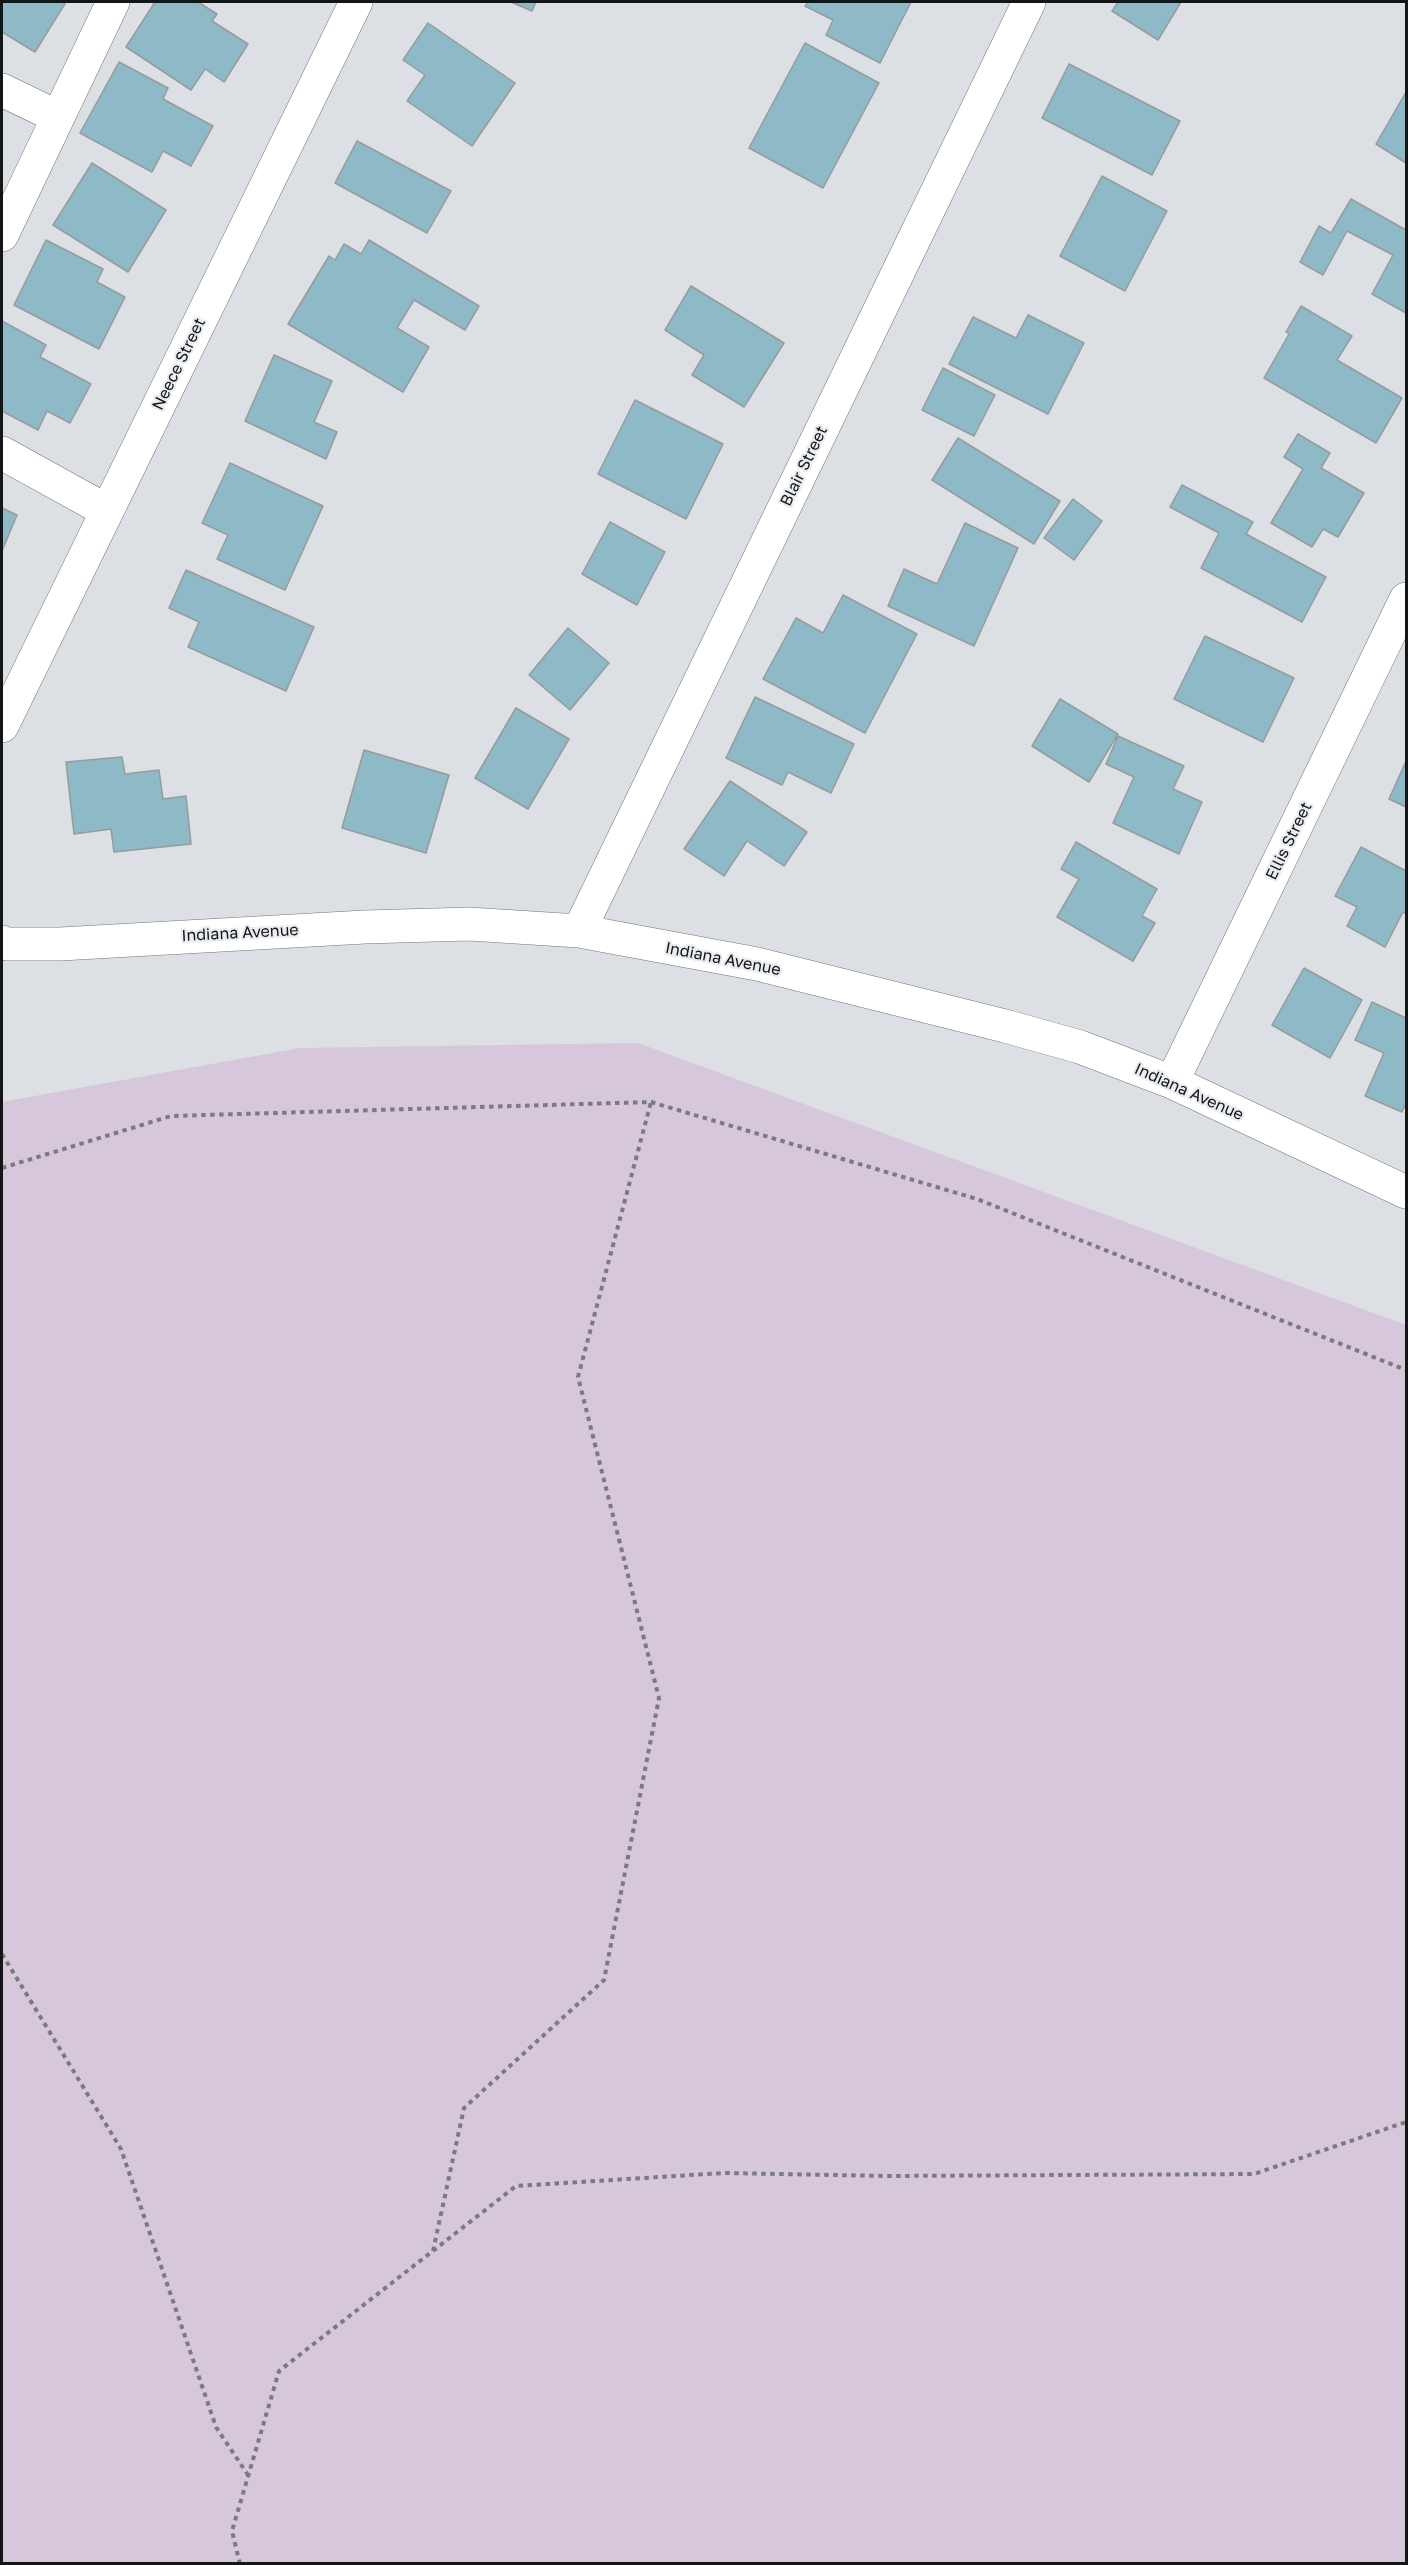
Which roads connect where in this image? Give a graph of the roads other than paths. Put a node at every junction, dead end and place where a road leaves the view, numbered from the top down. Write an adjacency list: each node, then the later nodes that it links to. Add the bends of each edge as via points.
1 (113, 2): 5 (street)
2 (356, 2): 8 (street, Neece Street)
3 (1029, 2): 11 (street, Blair Street)
4 (2, 90): 5 (street)
5 (57, 117): 6 (street)
6 (2, 235)
7 (2, 453): 8 (street)
8 (107, 511): 10 (street, Neece Street)
9 (1407, 599): 13 (street, Ellis Street)
10 (2, 726)
11 (579, 931): 12 (street, Indiana Avenue, via 469,924 60,944); 13 (street, Indiana Avenue, via 757,964 1005,1026 1080,1047)
12 (2, 942)
13 (1172, 1082): 14 (street, Indiana Avenue)
14 (1407, 1192)

